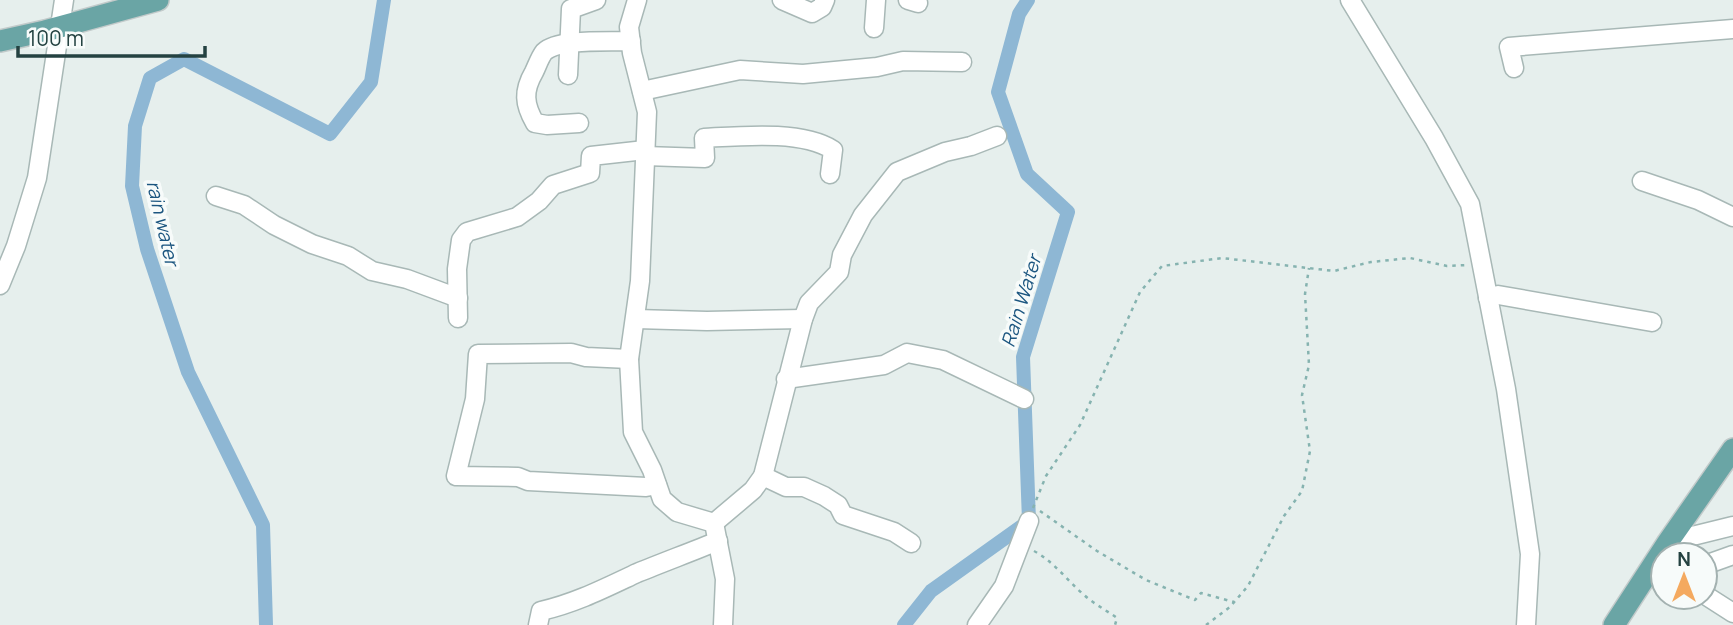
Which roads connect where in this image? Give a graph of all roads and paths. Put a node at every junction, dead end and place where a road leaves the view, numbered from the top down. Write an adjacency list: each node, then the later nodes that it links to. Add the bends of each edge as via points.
1 (64, 0): 9 (street)
2 (158, 0): 9 (main road)
3 (596, 0): 14 (street, via 570,9)
4 (637, 0): 13 (street, via 629,27)
5 (782, 0): 6 (street, via 812,13)
6 (825, 0)
7 (876, 0): 10 (street)
8 (1350, 0): 27 (street, via 1470,204)
9 (59, 27): 12 (main road); 26 (street, via 37,178)
10 (874, 28)
11 (1733, 29): 16 (street, via 1509,47)
12 (0, 41)
13 (631, 41): 14 (street); 18 (street)
14 (569, 44): 17 (street); 19 (street, via 544,52 527,83 525,98 535,123)
15 (962, 62): 18 (street, via 903,61 803,74 740,70)
16 (1514, 68)
17 (568, 75)
18 (642, 91): 21 (street, via 647,112)
19 (579, 123)
20 (997, 136): 35 (street, via 897,172 863,215 842,255 839,272 809,303)
21 (645, 153): 22 (street, via 705,158 704,138 761,135 822,143 834,150); 31 (street, via 591,156 590,173 554,185 517,217 467,232 461,240 457,269); 34 (street)
22 (830, 174)
23 (1642, 181): 25 (street)
24 (216, 197): 31 (street, via 244,205 274,225 372,271)
25 (1733, 217)
26 (7, 249): 28 (street)
27 (1482, 264): 29 (path, via 1447,266 1409,258 1334,271); 32 (street)
28 (4, 267): 30 (street)
29 (1308, 268): 44 (path, via 1222,258 1163,266 1140,292 1080,425 1046,476); 54 (path, via 1308,365 1302,395 1310,451 1302,491 1248,586)
30 (0, 285)
31 (458, 298): 33 (street)
32 (1488, 298): 36 (street, via 1498,295); 60 (street, via 1530,554)
33 (458, 318)
34 (636, 319): 35 (street); 37 (street)
35 (803, 319): 38 (street)
36 (1652, 322)
37 (629, 359): 43 (street, via 633,432); 43 (street, via 570,353 478,354 475,399 456,476)
38 (786, 379): 39 (street, via 884,365 906,353 943,360); 42 (street)
39 (1024, 399)
40 (1733, 449): 47 (main road)
41 (1733, 472): 48 (main road)
42 (763, 476): 46 (street); 50 (street, via 824,496 838,505 843,515 894,531)
43 (657, 485): 46 (street, via 662,499 677,512)
44 (1031, 514): 51 (street); 54 (path, via 1146,580 1195,600 1201,593)
45 (1733, 526): 49 (street)
46 (716, 532): 55 (street, via 600,592 541,611); 56 (street, via 725,579)
47 (1678, 541)
48 (1679, 541)
49 (1688, 541)
50 (911, 543)
51 (1017, 552): 57 (street, via 1004,586); 58 (path, via 1034,551 1052,561 1057,571 1117,618)
52 (1649, 580): 61 (main road)
53 (1649, 596): 62 (main road)
54 (1234, 602): 59 (path)
55 (538, 625)
56 (723, 625)
57 (977, 625)
58 (1115, 625)
59 (1206, 625)
60 (1525, 625)
61 (1614, 625)
62 (1630, 625)

